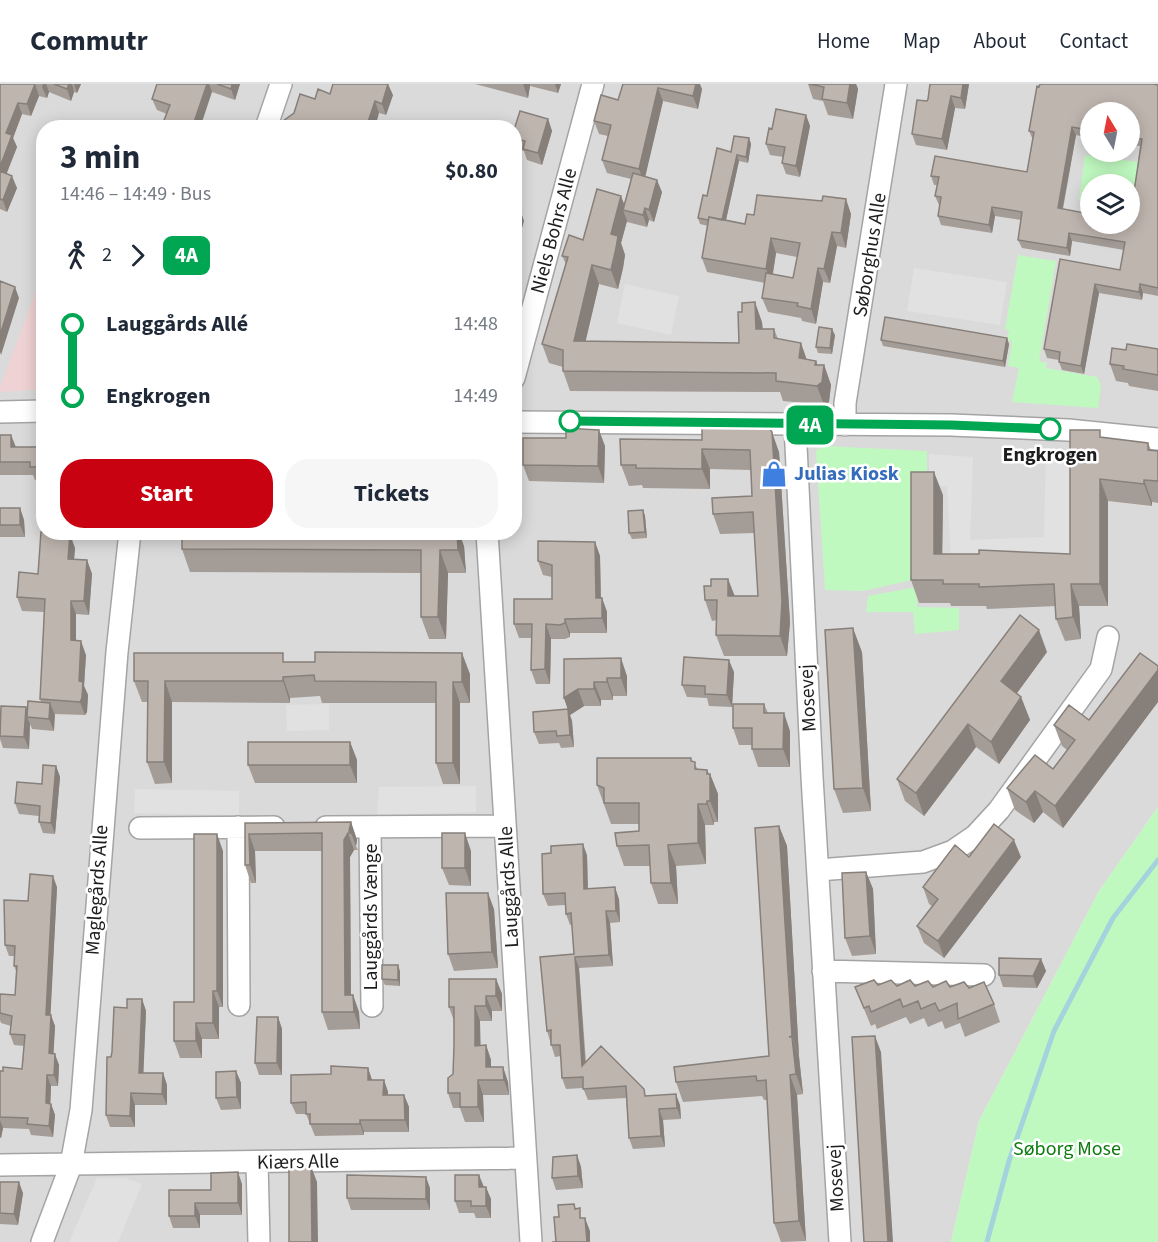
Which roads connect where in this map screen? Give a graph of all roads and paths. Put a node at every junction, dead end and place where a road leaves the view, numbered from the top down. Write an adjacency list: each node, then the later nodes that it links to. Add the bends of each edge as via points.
1 (281, 84): 4 (street)
2 (593, 84): 5 (street, Niels Bohrs Alle)
3 (896, 84): 10 (street, Søborghus Alle, via 845,403)
4 (269, 120)
5 (522, 348)
6 (36, 411): 7 (street)
7 (0, 412)
8 (522, 422): 9 (street)
9 (795, 424): 10 (street); 19 (street, Mosevej)
10 (845, 426): 11 (street, via 1068,430)
11 (1158, 439)
12 (129, 540): 27 (street, Maglegårds Alle, via 118,629 81,1110)
13 (487, 540): 15 (street, Lauggårds Alle)
14 (1108, 637): 19 (street, via 1101,669 999,810 975,836 953,851 923,862)
15 (505, 826): 17 (street, Lauggårds Vænge); 24 (street, Lauggårds Alle)
16 (238, 827): 17 (street, Lauggårds Vænge); 18 (street, Lauggårds Vænge); 22 (street)
17 (370, 827): 23 (street, Lauggårds Vænge)
18 (140, 828)
19 (818, 870): 20 (street, Mosevej)
20 (823, 971): 21 (street); 31 (street, Mosevej)
21 (984, 975)
22 (239, 1005)
23 (372, 1006)
24 (525, 1158): 25 (street, Kiærs Alle); 30 (street, Lauggårds Alle)
25 (257, 1162): 27 (street, Kiærs Alle); 29 (street)
26 (0, 1165): 27 (street, Kiærs Alle)
27 (71, 1165): 28 (street, Maglegårds Alle)
28 (42, 1242)
29 (258, 1242)
30 (531, 1242)
31 (840, 1242)

